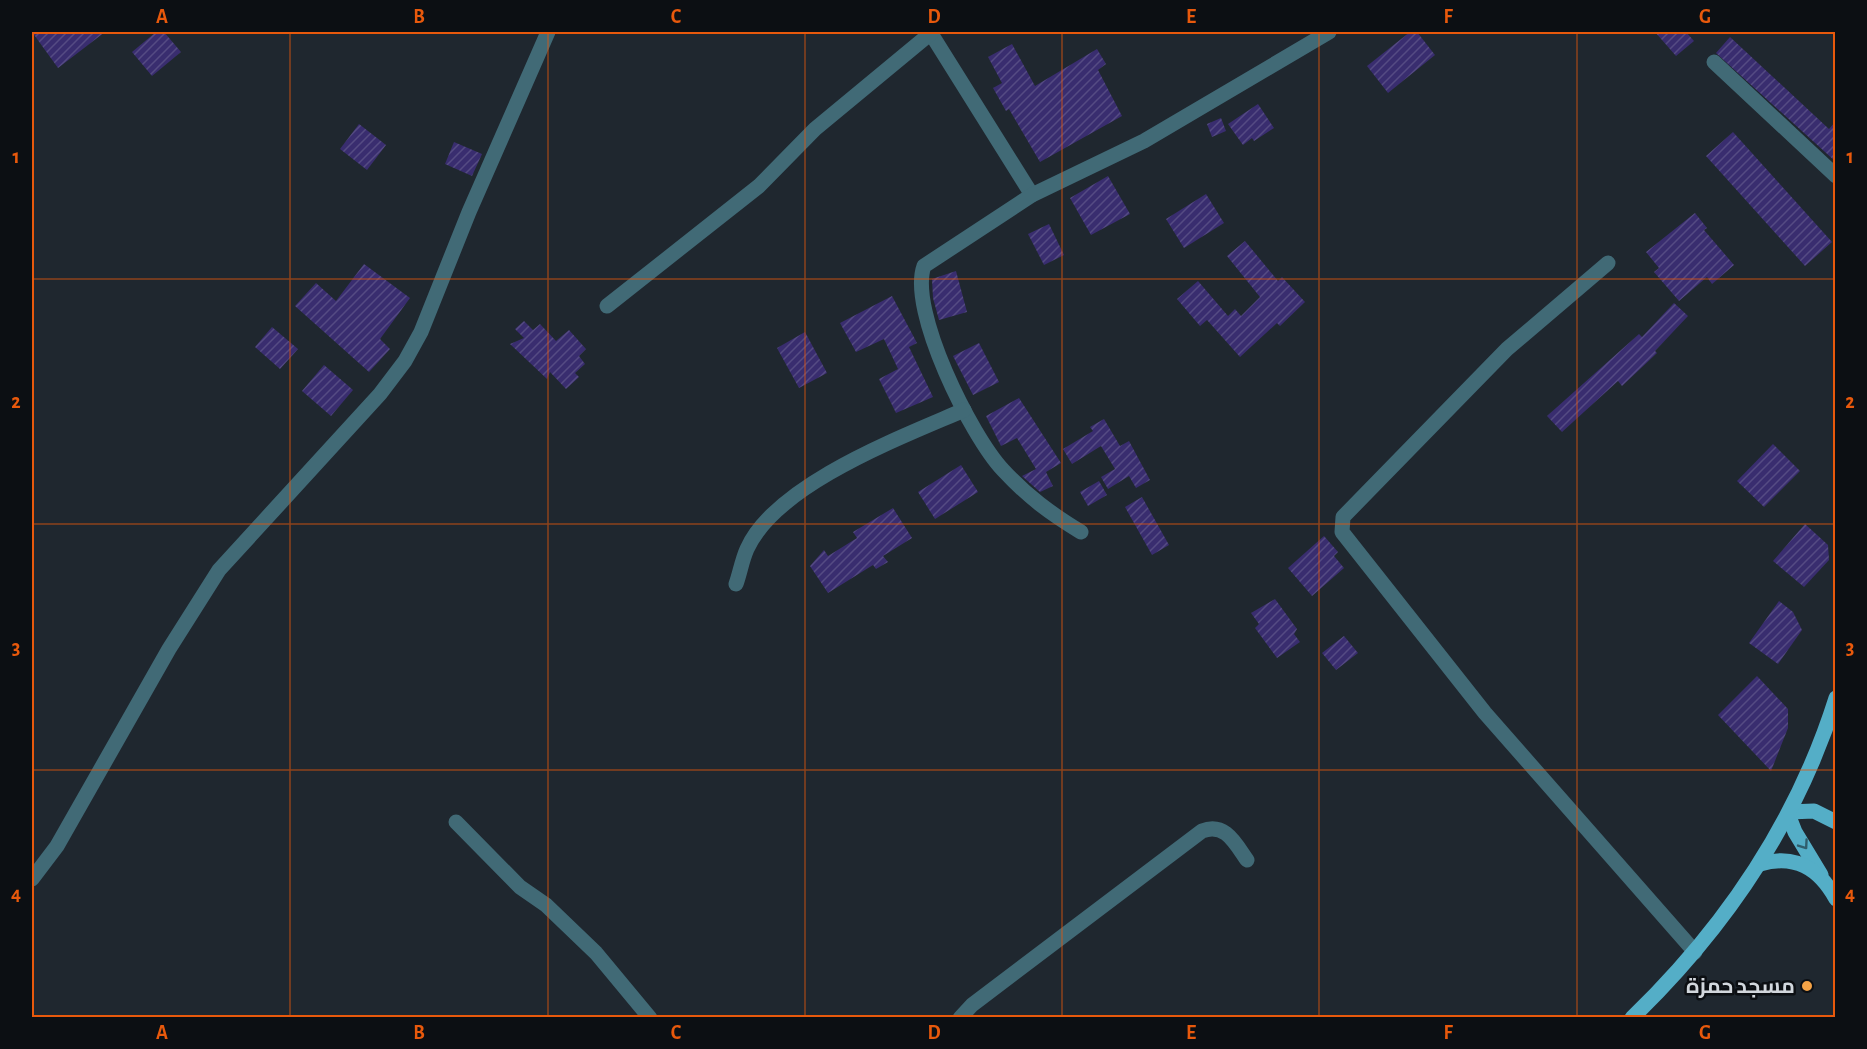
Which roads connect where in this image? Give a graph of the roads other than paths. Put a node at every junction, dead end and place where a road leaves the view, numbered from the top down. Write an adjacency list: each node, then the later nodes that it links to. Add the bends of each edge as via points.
1 (548, 32): 19 (street, via 421,332 405,361 380,394 219,570 169,649 57,846)
2 (930, 32): 6 (street); 8 (street, via 816,129 759,186)
3 (1329, 32): 6 (street, via 1144,141)
4 (1714, 62): 5 (street)
5 (1836, 176)
6 (1032, 195): 9 (street, via 924,266 920,290 931,336)
7 (1608, 263): 21 (street, via 1508,349 1343,517 1341,526 1485,713)
8 (607, 306)
9 (964, 410): 10 (street, via 1001,468 1041,508); 11 (street, via 874,449 814,482 756,535 747,549)
10 (1081, 532)
11 (736, 584)
12 (1836, 698): 13 (main road, via 1818,749)
13 (1788, 813): 15 (main road, via 1814,811); 17 (main road); 18 (main road, one-way to 18)
14 (456, 822): 22 (street, via 520,887 596,953)
15 (1836, 822)
16 (1247, 860): 23 (street, via 1221,829 1202,831)
17 (1760, 864): 18 (main road, via 1792,861); 21 (main road)
18 (1821, 876): 20 (main road)
19 (32, 879)
20 (1836, 899)
21 (1695, 952): 24 (main road)
22 (650, 1017)
23 (960, 1017)
24 (1632, 1017)

